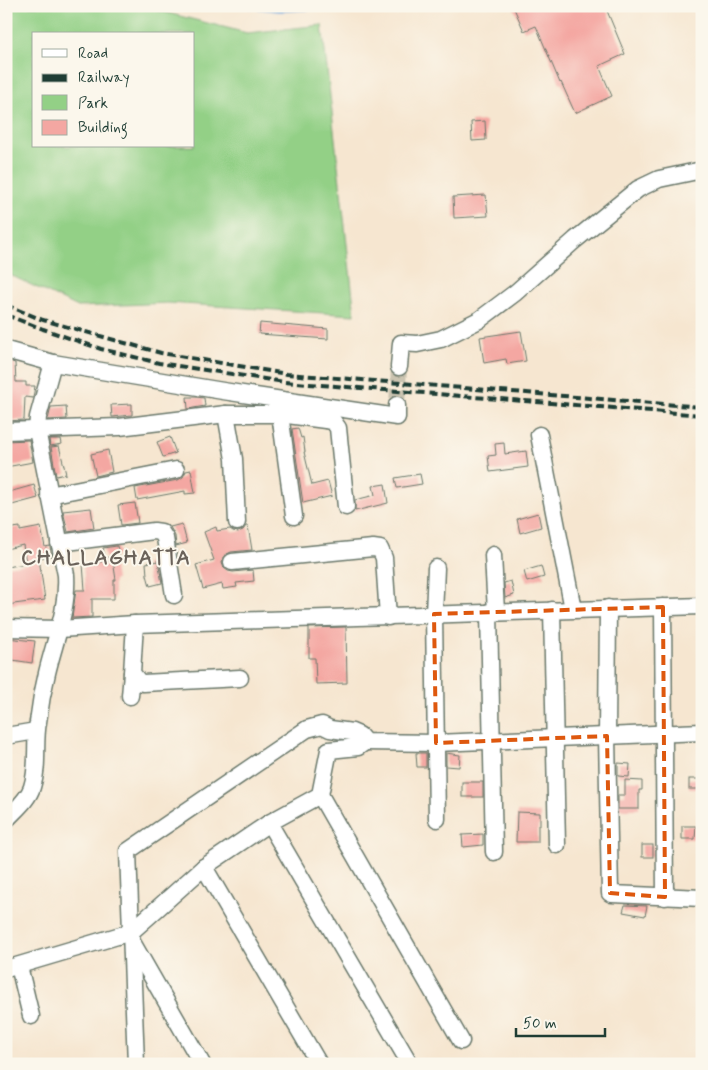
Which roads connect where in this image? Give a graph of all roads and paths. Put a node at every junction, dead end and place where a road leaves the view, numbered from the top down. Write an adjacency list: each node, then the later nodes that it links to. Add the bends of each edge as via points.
1 (702, 170): 4 (street, via 659,179 638,189 515,294 478,320 441,339 417,344 401,343)
2 (6, 350): 3 (street)
3 (52, 363): 5 (street, via 396,416); 8 (street)
4 (400, 367)
5 (397, 405)
6 (226, 414): 7 (street); 8 (street, via 119,427); 15 (street, via 234,459)
7 (280, 414): 13 (street, via 333,421 338,428); 14 (street)
8 (37, 430): 9 (street); 12 (street)
9 (6, 432)
10 (540, 435): 24 (street)
11 (176, 470): 12 (street)
12 (49, 495): 16 (street)
13 (346, 507)
14 (294, 516)
15 (237, 522)
16 (59, 543): 20 (street, via 161,532 165,538); 31 (street, via 66,575)
17 (493, 555): 26 (street)
18 (232, 562): 28 (street, via 380,549 384,558)
19 (436, 568): 27 (street)
20 (174, 595)
21 (702, 606): 22 (street)
22 (663, 607): 23 (street); 38 (street)
23 (608, 608): 24 (street); 40 (street)
24 (573, 609): 25 (street)
25 (552, 610): 26 (street); 41 (street)
26 (493, 612): 27 (street); 42 (street)
27 (434, 614): 28 (street); 44 (street)
28 (388, 617): 29 (street)
29 (135, 624): 31 (street); 32 (street)
30 (6, 628): 31 (street)
31 (60, 629): 36 (street, via 46,676)
32 (132, 672): 33 (street, via 143,683); 34 (street)
33 (240, 678)
34 (130, 696)
35 (330, 729): 43 (street, via 352,732); 45 (street); 55 (street, via 322,725 306,729 128,851)
36 (36, 731): 39 (street); 48 (street, via 32,788)
37 (702, 732): 38 (street)
38 (665, 734): 40 (street); 53 (street)
39 (6, 736)
40 (607, 736): 41 (street); 53 (street, via 610,893)
41 (554, 738): 42 (street); 50 (street)
42 (492, 740): 44 (street); 51 (street)
43 (365, 742): 44 (street); 45 (street, via 358,747)
44 (436, 743): 47 (street)
45 (329, 750): 46 (street)
46 (320, 795): 49 (street); 58 (street)
47 (437, 819)
48 (6, 820)
49 (269, 822): 52 (street); 62 (street)
50 (557, 845)
51 (494, 852)
52 (204, 867): 55 (street); 61 (street)
53 (665, 897): 54 (street)
54 (702, 898)
55 (131, 936): 56 (street); 59 (street); 60 (street)
56 (12, 968): 57 (street)
57 (31, 1016)
58 (461, 1041)
59 (136, 1064)
60 (202, 1064)
61 (319, 1064)
62 (410, 1064)

